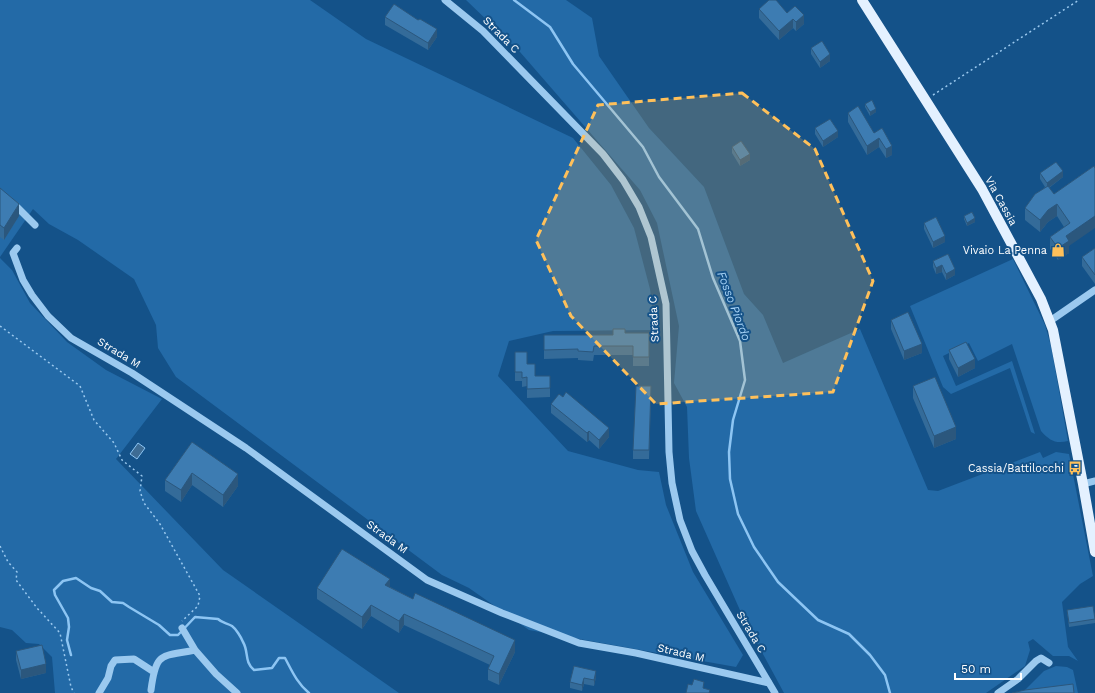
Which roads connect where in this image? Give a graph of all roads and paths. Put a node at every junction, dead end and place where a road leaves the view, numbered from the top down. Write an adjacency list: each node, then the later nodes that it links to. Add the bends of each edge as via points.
1 (445, 0): 19 (street, Strada C, via 483,31 602,154 623,180 639,207 651,237 666,304 669,452 680,520 705,575)
2 (862, 0): 4 (main road, Via Cassia)
3 (1079, 0): 4 (path)
4 (926, 99): 9 (main road, Via Cassia, via 982,189 1041,299)
5 (0, 195): 6 (street, via 16,206)
6 (35, 225)
7 (17, 248): 19 (street, Strada M, via 13,253 23,280 41,307 71,338 132,373 246,448 427,580 579,643)
8 (1095, 290): 9 (street)
9 (1050, 321): 12 (main road, Via Cassia)
10 (0, 326): 15 (path, via 80,386 94,420 114,443 122,460 142,476 140,491 144,503 160,524 200,596 198,606 181,622)
11 (1095, 481): 12 (street)
12 (1083, 484): 14 (main road, Via Cassia)
13 (0, 546): 21 (path, via 8,562 17,572 16,580 60,633)
14 (1095, 552)
15 (183, 630): 16 (street)
16 (195, 650): 18 (street, via 162,656); 23 (street)
17 (1049, 664): 25 (street, via 1041,658)
18 (154, 672): 20 (street); 22 (street, via 134,659 115,660)
19 (769, 683): 24 (street, Strada C)
20 (151, 690)
21 (74, 693)
22 (99, 693)
23 (237, 693)
24 (775, 693)
25 (998, 693)

